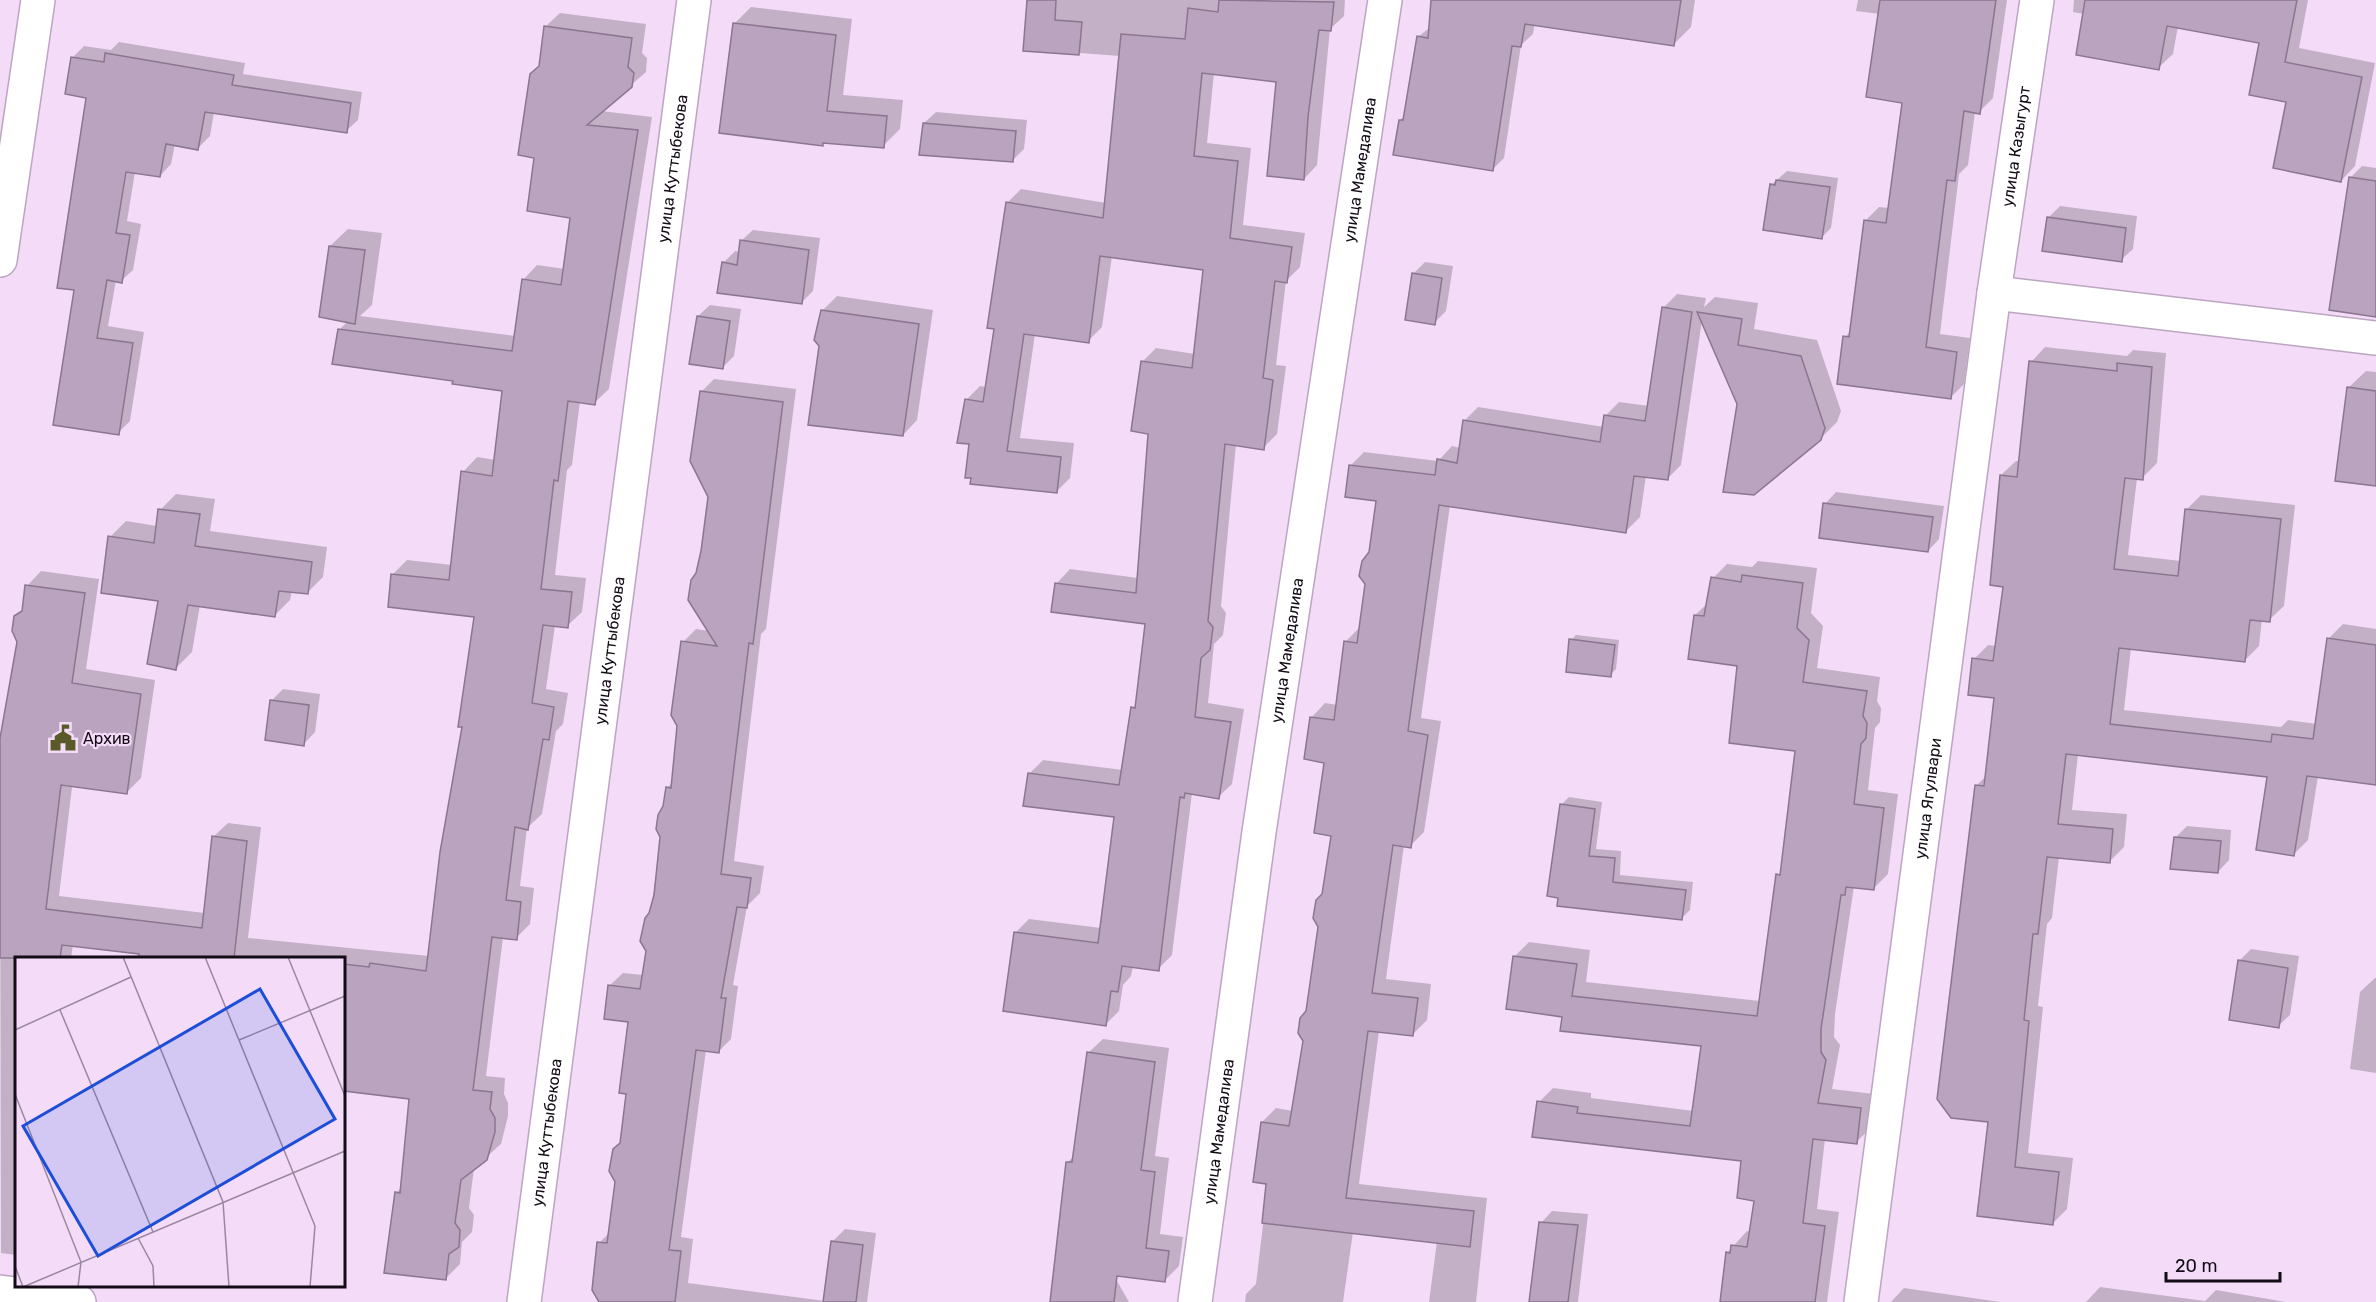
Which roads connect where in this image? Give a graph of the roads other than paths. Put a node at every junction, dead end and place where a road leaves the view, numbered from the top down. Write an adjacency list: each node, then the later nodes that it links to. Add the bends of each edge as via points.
1 (39, 0): 5 (street)
2 (694, 0): 10 (street, улица Куттыбекова)
3 (1385, 0): 11 (street, улица Мамедалива, via 1261,820)
4 (2037, 0): 6 (street, улица Казыгурт)
5 (0, 260)
6 (1994, 293): 7 (street); 12 (street, улица Ягулвари)
7 (2376, 338)
8 (0, 1292): 9 (street)
9 (79, 1302)
10 (524, 1302)
11 (1195, 1302)
12 (1861, 1302)

